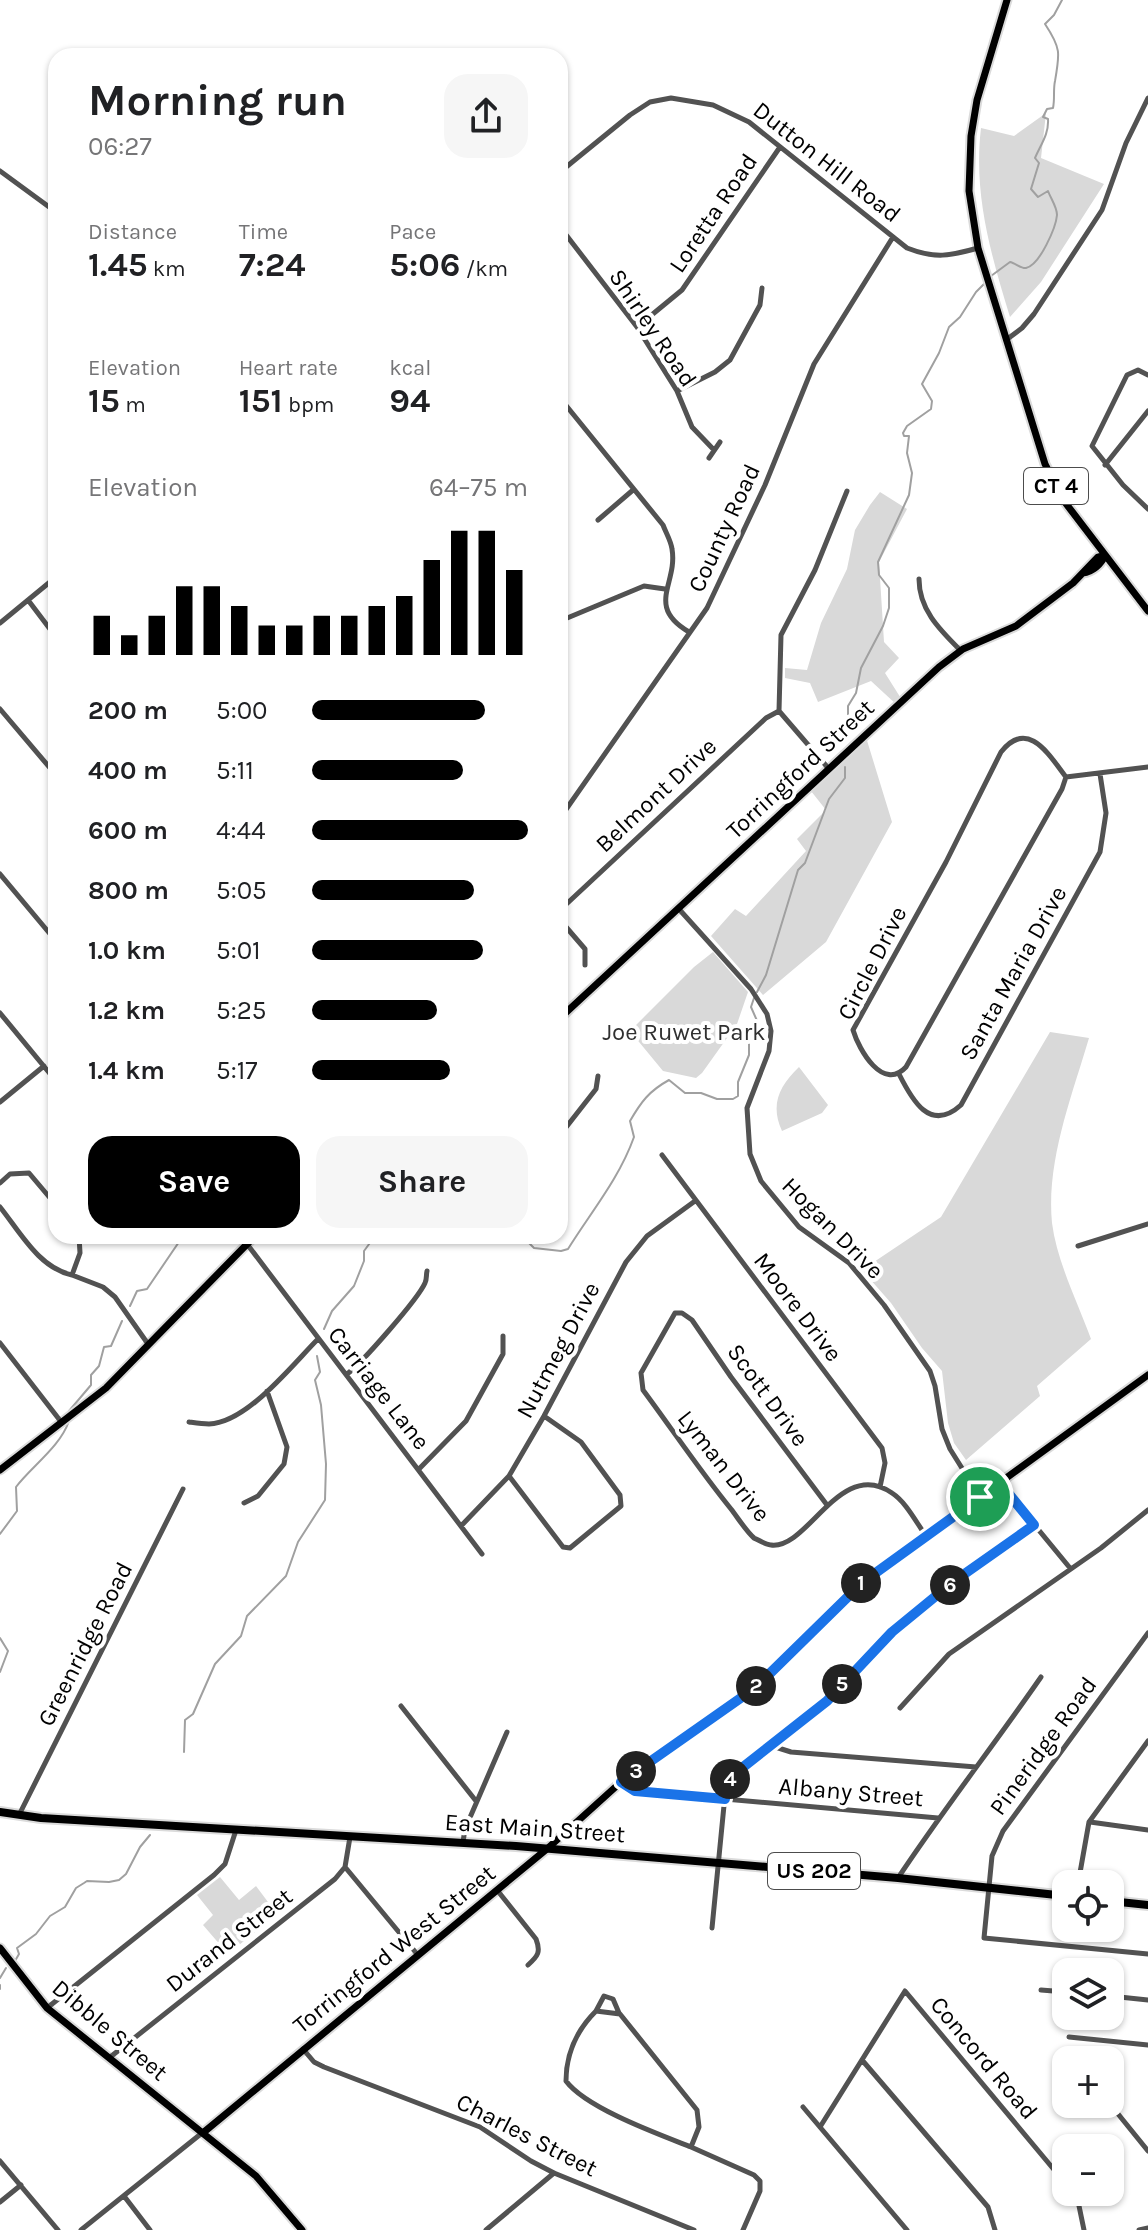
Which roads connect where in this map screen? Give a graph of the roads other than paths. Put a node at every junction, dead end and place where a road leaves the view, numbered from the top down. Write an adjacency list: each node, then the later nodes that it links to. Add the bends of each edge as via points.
1 (1007, 0): 9 (main road, CT 4, via 971,136 969,191)
2 (1148, 98): 12 (street, via 1100,214 1034,314)
3 (780, 147): 4 (street, Dutton Hill Road, via 719,106 671,98 650,102 630,115); 8 (street, Dutton Hill Road); 11 (street, Loretta Road, via 682,290)
4 (568, 165)
5 (0, 171): 6 (street)
6 (48, 206)
7 (568, 237): 11 (street, Shirley Road)
8 (893, 237): 9 (street, Dutton Hill Road, via 926,256); 34 (street, County Road, via 814,364 759,499 707,608)
9 (978, 248): 12 (main road, CT 4)
10 (762, 288): 14 (street, via 760,305 730,360)
11 (637, 327): 14 (street, Shirley Road)
12 (1005, 340): 25 (main road, CT 4, via 1045,464 1064,501)
13 (1148, 375): 20 (street, via 1138,370 1127,375 1092,446)
14 (677, 391): 18 (street, Shirley Road, via 692,427)
15 (568, 408): 21 (street)
16 (1148, 411): 20 (street)
17 (720, 442): 18 (street)
18 (714, 450): 19 (street)
19 (709, 458)
20 (1105, 465): 23 (street)
21 (633, 490): 24 (street); 28 (street, via 663,525 672,548)
22 (847, 491): 37 (street, via 781,635)
23 (1148, 509)
24 (598, 520)
25 (1105, 555): 30 (main road, CT 4); 35 (main road, Torringford Street, via 1008,631)
26 (919, 579): 35 (street, via 932,622)
27 (48, 584): 29 (street)
28 (665, 589): 31 (street, via 644,586); 34 (street, via 668,614)
29 (28, 600): 32 (street); 33 (street)
30 (1148, 610)
31 (568, 618)
32 (0, 623)
33 (48, 626)
34 (689, 632): 43 (street, County Road)
35 (961, 651): 40 (main road, Torringford Street)
36 (0, 709): 38 (street)
37 (779, 711): 40 (street); 45 (street, Belmont Drive)
38 (48, 766)
39 (1148, 767): 41 (street)
40 (829, 769): 46 (main road, Torringford Street)
41 (1100, 774): 42 (street); 54 (street, Santa Maria Drive, via 1106,813 1100,852 961,1105 952,1113 929,1114)
42 (1066, 777): 54 (street); 54 (street, Circle Drive, via 1029,738 1016,739 1001,752 853,1030 870,1063 890,1076)
43 (568, 806)
44 (0, 874): 48 (street)
45 (568, 903)
46 (678, 908): 50 (main road, Torringford Street); 86 (street, Hogan Drive, via 767,1014 769,1051 749,1099 747,1119 750,1154 761,1181 799,1227 849,1263 884,1305 922,1360 935,1386 950,1449)
47 (568, 929): 49 (street, via 585,949)
48 (48, 931)
49 (585, 965)
50 (568, 1011)
51 (0, 1013): 52 (street)
52 (44, 1066): 53 (street); 56 (street)
53 (48, 1071)
54 (899, 1074)
55 (598, 1076): 57 (street, via 596,1089)
56 (0, 1102)
57 (568, 1124)
58 (662, 1155): 61 (street, Moore Drive)
59 (0, 1183): 60 (street, via 10,1174 29,1173)
60 (48, 1196)
61 (695, 1201): 77 (street, Nutmeg Drive, via 647,1236 626,1262); 84 (street, Moore Drive, via 882,1448)
62 (0, 1207): 68 (street, via 50,1267)
63 (1148, 1224): 66 (street)
64 (79, 1244): 68 (street)
65 (247, 1244): 71 (street, Carriage Lane); 73 (main road)
66 (1078, 1246)
67 (427, 1271): 74 (street, via 425,1283)
68 (72, 1275): 73 (street, via 115,1297)
69 (675, 1313): 88 (street, Scott Drive, via 692,1320); 88 (street, Lyman Drive, via 641,1373 643,1390 722,1498 755,1539 772,1545 792,1539)
70 (503, 1336): 80 (street, via 503,1354 466,1421)
71 (318, 1339): 74 (street, Carriage Lane); 76 (street)
72 (0, 1343): 78 (street)
73 (148, 1344): 78 (main road)
74 (347, 1374): 80 (street, Carriage Lane)
75 (1148, 1375): 83 (main road, Torringford West Street)
76 (267, 1391): 79 (street, via 238,1414 211,1425); 87 (street, via 287,1447 284,1464 258,1496)
77 (544, 1416): 82 (street, Nutmeg Drive); 82 (street, via 581,1442 620,1495 621,1506 570,1548 563,1547)
78 (67, 1420): 81 (main road)
79 (189, 1422)
80 (419, 1469): 91 (street, Carriage Lane)
81 (0, 1470)
82 (509, 1476): 91 (street, Nutmeg Drive)
83 (1000, 1483): 86 (main road, Torringford West Street); 90 (street)
84 (880, 1487): 88 (street, Lyman Drive, via 852,1488); 92 (street, via 893,1493)
85 (183, 1489): 107 (street, Greenridge Road)
86 (980, 1497): 92 (main road, Torringford West Street)
87 (244, 1503)
88 (827, 1505)
89 (1148, 1510): 94 (street)
90 (1034, 1525): 94 (street); 101 (street, via 892,1632 827,1701)
91 (461, 1526): 93 (street, Carriage Lane)
92 (926, 1536): 103 (main road, Torringford West Street, via 863,1582 755,1688)
93 (482, 1554)
94 (1070, 1568): 98 (street, via 949,1654)
95 (1148, 1633): 119 (street, Pineridge Road, via 1003,1831 992,1856)
96 (1041, 1677): 102 (street)
97 (401, 1706): 105 (street)
98 (900, 1708)
99 (507, 1732): 105 (street)
100 (1148, 1741): 109 (street)
101 (772, 1746): 102 (street, via 791,1752); 104 (street, via 733,1775)
102 (977, 1767): 108 (street)
103 (621, 1782): 104 (street, Albany Street, via 635,1791); 114 (main road, Torringford West Street)
104 (725, 1799): 108 (street, Albany Street); 115 (street)
105 (476, 1801): 113 (street)
106 (0, 1812): 107 (highway, East Main Street / US 202)
107 (19, 1815): 110 (highway, East Main Street / US 202)
108 (938, 1818): 118 (street)
109 (1089, 1822): 111 (street); 117 (street)
110 (236, 1829): 112 (highway, East Main Street / US 202); 133 (street, via 225,1864 214,1875)
111 (1148, 1830)
112 (350, 1836): 113 (highway, East Main Street / US 202); 116 (street)
113 (463, 1843): 114 (highway, East Main Street / US 202)
114 (548, 1848): 115 (highway, East Main Street / US 202); 120 (main road, Torringford West Street)
115 (717, 1864): 118 (highway, East Main Street / US 202); 124 (street)
116 (345, 1867): 126 (street); 139 (street, Durand Street)
117 (1080, 1870)
118 (898, 1878): 119 (highway, East Main Street / US 202)
119 (988, 1889): 121 (highway, East Main Street / US 202); 127 (street, Pineridge Road, via 984,1938)
120 (497, 1890): 126 (main road, Torringford West Street); 128 (street, via 536,1939 538,1955)
121 (1052, 1895)
122 (1124, 1902): 123 (highway)
123 (1148, 1905)
124 (712, 1928)
125 (0, 1948): 133 (main road, Dibble Street)
126 (417, 1954): 138 (main road, Torringford West Street)
127 (1148, 1954)
128 (528, 1965)
129 (1041, 1990): 130 (street)
130 (1052, 1991)
131 (1124, 1997): 132 (street)
132 (1148, 2000)
133 (47, 2008): 139 (main road, Dibble Street)
134 (596, 2011): 135 (street); 135 (street, via 604,1996 613,1999); 145 (street, via 575,2039 566,2081 582,2097)
135 (620, 2014): 145 (street, via 697,2110 699,2127)
136 (1069, 2037): 137 (street)
137 (1148, 2045)
138 (303, 2049): 144 (main road, Torringford West Street); 149 (street, Charles Street, via 324,2067 480,2127)
139 (109, 2058): 144 (main road, Dibble Street)
140 (862, 2060): 143 (street); 148 (street, Concord Road, via 905,1991); 163 (street, via 988,2207)
141 (803, 2107): 143 (street)
142 (1121, 2118): 146 (street)
143 (820, 2127): 162 (street)
144 (204, 2132): 151 (street, Torringford West Street); 159 (main road, Dibble Street, via 256,2176)
145 (691, 2147): 161 (street, via 760,2181)
146 (1148, 2151)
147 (0, 2161): 150 (street)
148 (1052, 2167)
149 (554, 2173): 155 (street); 160 (street, Charles Street)
150 (21, 2185): 152 (street); 156 (street)
151 (124, 2196): 157 (street, Torringford West Street); 158 (street)
152 (0, 2202)
153 (1079, 2206): 164 (street)
154 (1148, 2228): 165 (street)
155 (490, 2229)
156 (58, 2230)
157 (81, 2230)
158 (150, 2230)
159 (302, 2230)
160 (694, 2230)
161 (743, 2230)
162 (907, 2230)
163 (995, 2230)
164 (1084, 2230)
165 (1139, 2230)

